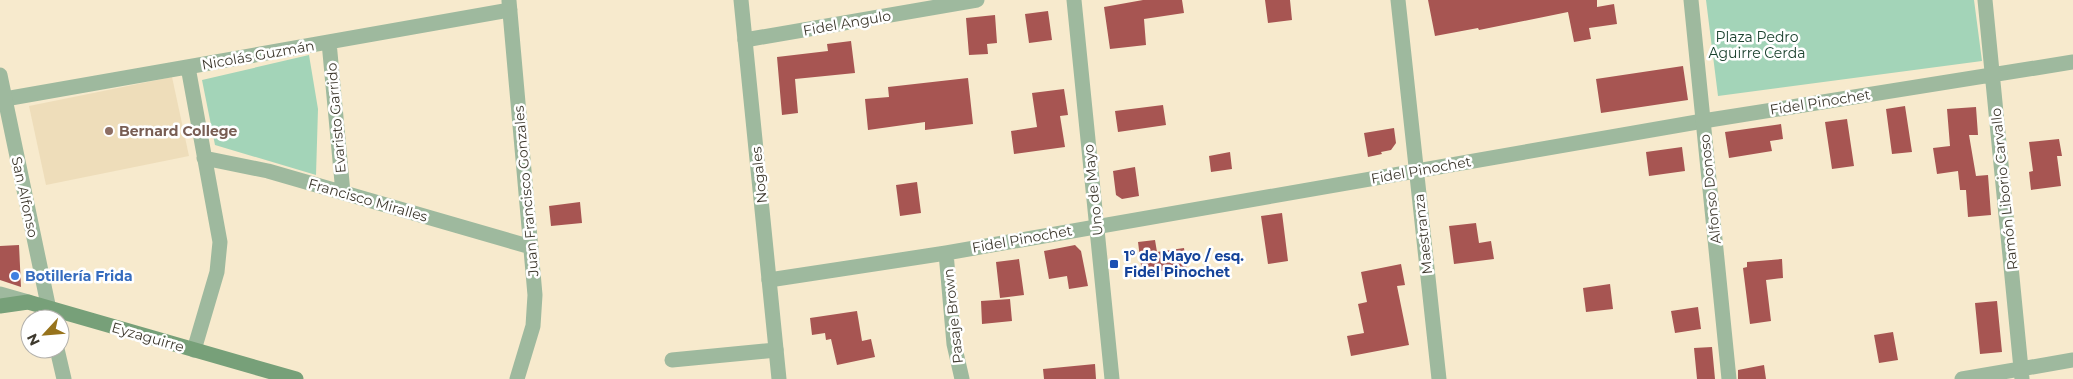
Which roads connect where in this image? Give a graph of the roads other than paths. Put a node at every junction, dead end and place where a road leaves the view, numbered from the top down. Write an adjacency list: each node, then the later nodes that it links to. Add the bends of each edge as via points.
1 (742, 0): 8 (street, Nogales)
2 (978, 0): 8 (street, Fidel Angulo)
3 (1074, 0): 19 (street, Uno de Mayo)
4 (1398, 0): 17 (street, Maestranza)
5 (1691, 0): 15 (street, Alfonso Donoso)
6 (1985, 0): 13 (street, Ramón Liborio Carvallo)
7 (510, 5): 9 (street, Nicolás Guzmán); 20 (street, Juan Francisco Gonzales)
8 (746, 40): 22 (street, Nogales)
9 (329, 42): 11 (street, Nicolás Guzmán); 18 (street, Evaristo Garrido)
10 (2073, 62): 13 (street, Fidel Pinochet)
11 (188, 67): 14 (street, Nicolás Guzmán); 16 (street)
12 (0, 75): 14 (street, San Alfonso)
13 (1993, 75): 15 (street, Fidel Pinochet); 34 (street, Ramón Liborio Carvallo)
14 (3, 93): 27 (street, San Alfonso)
15 (1704, 121): 17 (street, Fidel Pinochet); 42 (street, Alfonso Donoso)
16 (204, 158): 18 (street, Francisco Miralles, via 248,166); 29 (street, via 220,255)
17 (1416, 170): 19 (street, Fidel Pinochet); 41 (street, Maestranza)
18 (343, 193): 20 (street, Francisco Miralles)
19 (1096, 225): 21 (street, Fidel Pinochet); 40 (street, Uno de Mayo)
20 (531, 246): 37 (street, Juan Francisco Gonzales, via 535,316)
21 (946, 253): 22 (street, Fidel Pinochet); 39 (street, Pasaje Brown, via 954,344)
22 (769, 280): 30 (street, Nogales)
23 (0, 294): 24 (street, Eyzaguirre)
24 (28, 302): 25 (main road); 26 (main road, Eyzaguirre)
25 (0, 306)
26 (41, 309)
27 (49, 309)
28 (70, 319): 29 (main road, Eyzaguirre)
29 (194, 350): 36 (main road, Eyzaguirre)
30 (776, 350): 32 (street); 38 (street, Nogales)
31 (59, 359): 35 (street)
32 (672, 360)
33 (2073, 360): 34 (street)
34 (2022, 374): 43 (street)
35 (64, 379)
36 (296, 379)
37 (517, 379)
38 (779, 379)
39 (962, 379)
40 (1112, 379)
41 (1439, 379)
42 (1729, 379)
43 (1962, 379)

